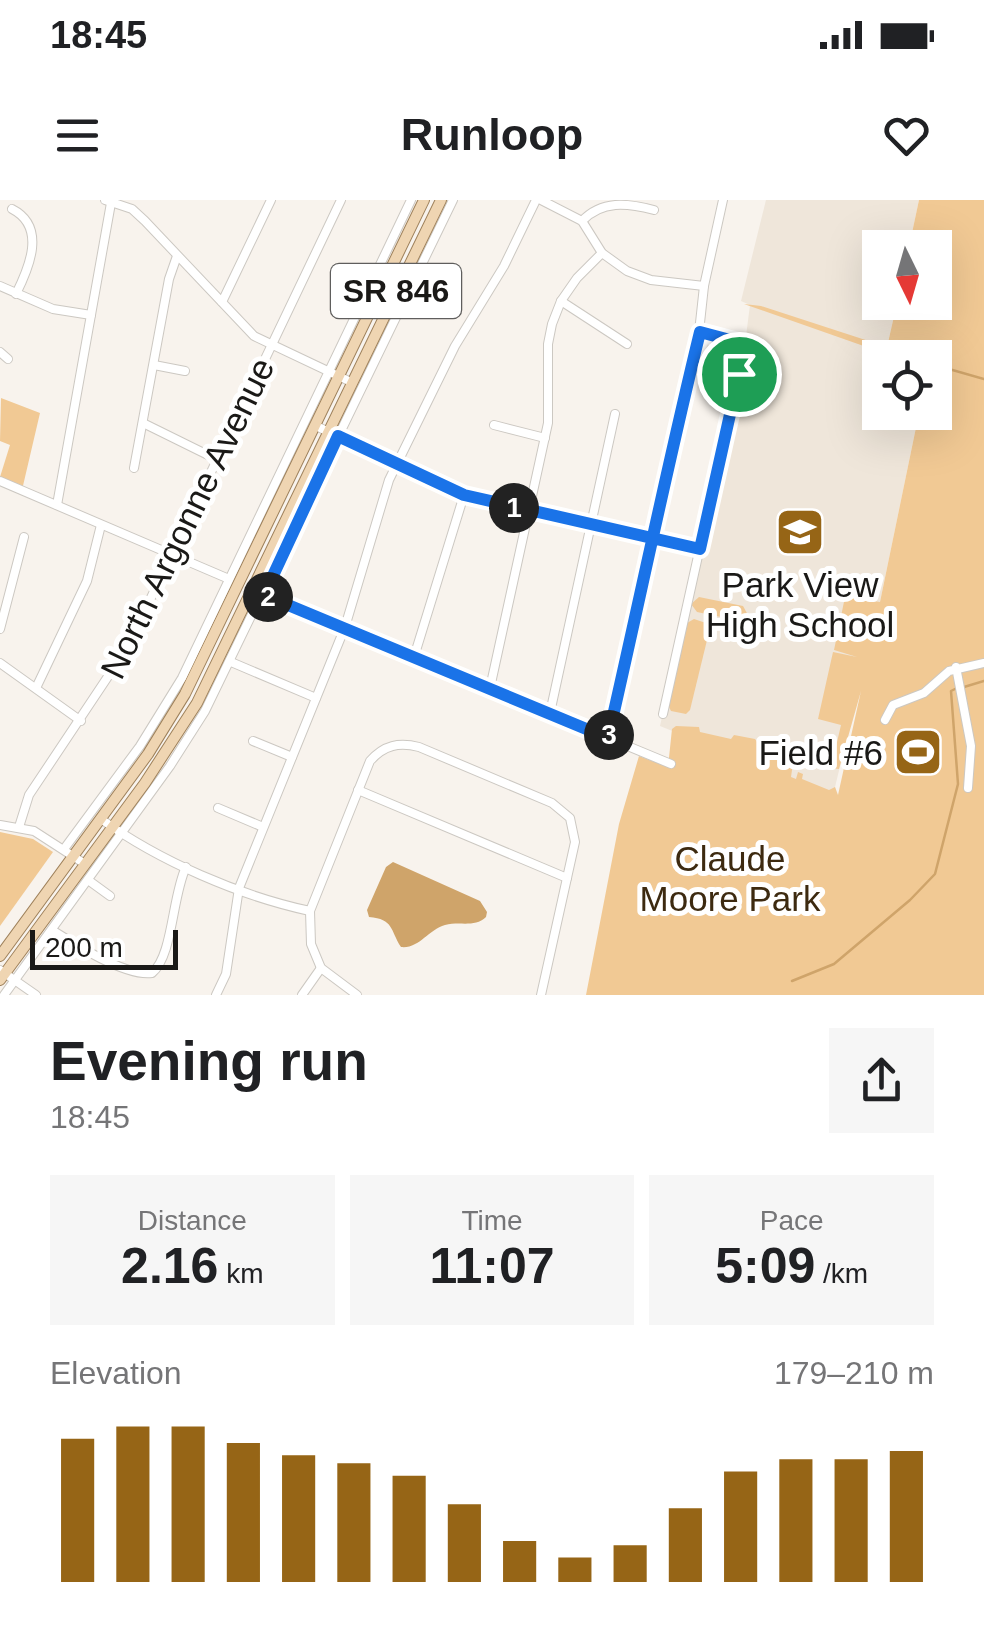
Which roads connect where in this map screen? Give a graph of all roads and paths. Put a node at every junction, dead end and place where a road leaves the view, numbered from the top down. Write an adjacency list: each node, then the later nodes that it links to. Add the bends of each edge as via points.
1 (271, 200): 19 (street)
2 (340, 200): 23 (street, North Argonne Avenue)
3 (411, 200): 28 (street)
4 (424, 200): 29 (main road, SR 846)
5 (441, 200): 29 (main road, SR 846)
6 (453, 200): 33 (street)
7 (538, 200): 12 (street); 36 (street)
8 (723, 200): 16 (street)
9 (109, 201): 14 (street, via 132,210); 20 (street)
10 (12, 209): 17 (street, via 26,218 33,240)
11 (654, 210): 12 (street, via 611,202)
12 (582, 221): 13 (street)
13 (602, 252): 16 (street, via 639,276); 18 (street)
14 (177, 256): 19 (street); 26 (street)
15 (0, 286): 17 (street)
16 (704, 286): 21 (street)
17 (16, 294): 20 (street)
18 (561, 301): 22 (street); 34 (street, via 548,344)
19 (222, 302): 23 (street)
20 (91, 315): 40 (street)
21 (700, 332): 45 (street); 46 (street, via 745,344)
22 (627, 344)
23 (272, 345): 28 (street); 35 (street, North Argonne Avenue)
24 (0, 352): 25 (street)
25 (8, 359)
26 (154, 365): 27 (street); 31 (street)
27 (185, 370)
28 (328, 373): 29 (street); 48 (street)
29 (346, 380): 33 (main road, SR 846)
30 (615, 414): 43 (street)
31 (142, 422): 35 (street); 37 (street)
32 (494, 425): 34 (street)
33 (327, 431): 36 (street); 49 (street); 71 (main road, SR 846, via 193,679); 75 (main road, SR 846, via 198,703)
34 (545, 438): 41 (street)
35 (216, 459): 47 (street, North Argonne Avenue)
36 (396, 464): 39 (street); 50 (street)
37 (134, 468)
38 (0, 481): 40 (street)
39 (464, 495): 41 (street); 52 (street)
40 (57, 505): 42 (street)
41 (528, 512): 43 (street); 58 (street)
42 (101, 525): 47 (street); 57 (street, via 87,581)
43 (590, 525): 45 (street); 60 (street)
44 (24, 537): 51 (street)
45 (652, 539): 46 (street); 64 (street)
46 (700, 549): 61 (street)
47 (172, 555): 48 (street); 63 (street, North Argonne Avenue, via 127,648)
48 (230, 579): 76 (street, via 156,721)
49 (264, 595): 50 (street); 53 (street)
50 (345, 627): 52 (street); 59 (street)
51 (0, 629)
52 (414, 657): 58 (street)
53 (231, 662): 59 (street); 75 (street, via 190,736)
54 (0, 664): 57 (street)
55 (984, 664): 56 (street)
56 (956, 668): 62 (street, via 924,693 893,705); 68 (street, via 971,746)
57 (36, 688): 63 (street)
58 (490, 688): 60 (street)
59 (316, 698): 66 (street)
60 (550, 713): 64 (street)
61 (663, 714)
62 (885, 720)
63 (81, 721): 73 (street, North Argonne Avenue, via 29,796)
64 (608, 738): 67 (street)
65 (253, 741): 66 (street)
66 (292, 757): 74 (street)
67 (670, 764)
68 (968, 788)
69 (358, 790): 79 (street); 79 (street, via 377,753 408,744 552,803 570,818 576,834); 83 (street)
70 (218, 808): 74 (street)
71 (101, 819): 75 (street); 76 (main road, SR 846)
72 (0, 824): 73 (street)
73 (19, 827): 76 (street)
74 (263, 827): 81 (street)
75 (117, 831): 77 (main road, SR 846); 78 (street); 80 (street)
76 (69, 853): 77 (street); 85 (main road, SR 846)
77 (85, 864): 87 (main road, SR 846)
78 (186, 868): 81 (street); 84 (street, via 167,952 152,973 127,969)
79 (567, 878): 93 (street)
80 (88, 880): 82 (street); 84 (street)
81 (239, 888): 83 (street); 90 (street, via 226,974)
82 (110, 896)
83 (310, 911): 86 (street, via 311,944)
84 (52, 930): 87 (street)
85 (0, 956)
86 (322, 968): 91 (street); 92 (street)
87 (5, 976): 88 (street); 89 (street)
88 (4, 995)
89 (36, 995)
90 (216, 995)
91 (302, 995)
92 (358, 995)
93 (541, 995)

